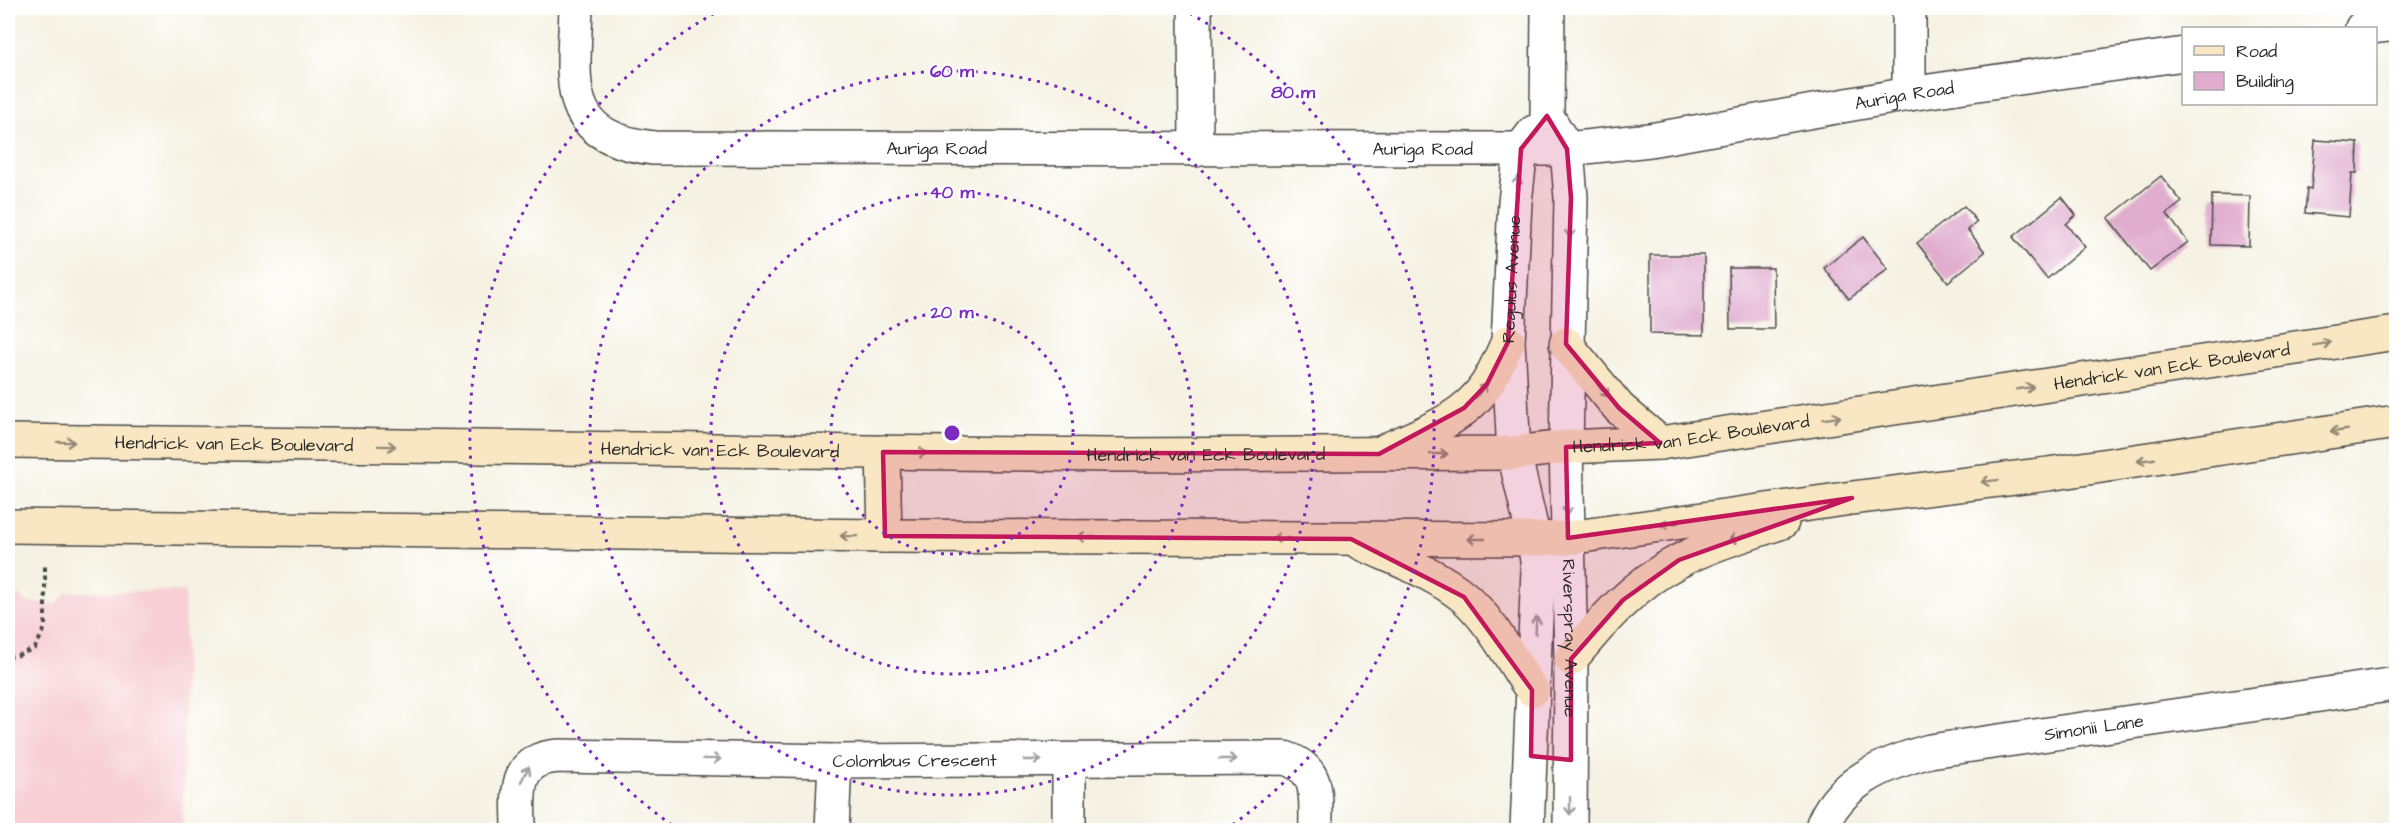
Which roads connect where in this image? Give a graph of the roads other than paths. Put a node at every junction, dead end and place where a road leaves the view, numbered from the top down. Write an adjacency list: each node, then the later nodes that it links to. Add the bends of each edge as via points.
1 (576, 8): 12 (street, Auriga Road, via 574,84 579,108 601,133 612,139 654,148)
2 (1195, 8): 12 (street)
3 (1548, 8): 9 (street)
4 (1909, 8): 8 (street)
5 (2397, 24): 6 (street)
6 (2371, 27)
7 (2182, 54): 8 (street, Auriga Road)
8 (1909, 94): 11 (street, Auriga Road, via 1650,140)
9 (1547, 116): 10 (street); 11 (street)
10 (1521, 149): 11 (street, Auriga Road); 12 (street, Auriga Road); 14 (street, Regulus Avenue, one-way to 10)
11 (1567, 149): 15 (street, one-way to 15, via 1571,198)
12 (1196, 150)
13 (2397, 333): 18 (main road, Hendrick van Eck Boulevard, one-way to 13)
14 (1508, 342): 21 (street, Regulus Avenue); 22 (main road, one-way to 14, via 1445,422 1464,408 1487,384)
15 (1566, 344): 18 (main road, one-way to 18, via 1619,408); 19 (street)
16 (2397, 422): 23 (main road, one-way to 23, via 2048,474)
17 (8, 441): 20 (main road, Hendrick van Eck Boulevard, one-way to 20)
18 (1660, 443): 19 (main road, Hendrick van Eck Boulevard)
19 (1566, 447): 21 (main road, Hendrick van Eck Boulevard); 26 (street, Riverspray Avenue, one-way to 26)
20 (883, 452): 22 (main road, Hendrick van Eck Boulevard, one-way to 22); 25 (main road)
21 (1515, 453): 22 (main road, Hendrick van Eck Boulevard, one-way to 21); 28 (street, Riverspray Avenue)
22 (1379, 454)
23 (1852, 498): 26 (main road, one-way to 26); 29 (main road, one-way to 29, via 1679,560 1623,600)
24 (8, 526): 25 (main road, one-way to 24)
25 (885, 536): 27 (main road, one-way to 25)
26 (1568, 538): 28 (main road); 29 (street, Riverspray Avenue)
27 (1351, 539): 28 (main road, one-way to 27); 31 (main road, via 1464,597)
28 (1534, 539): 31 (street, Riverspray Avenue, one-way to 28, via 1538,586)
29 (1571, 659): 34 (street, Riverspray Avenue)
30 (2397, 684): 42 (street, Simonii Lane, via 1930,751 1891,761 1859,780 1839,800)
31 (1532, 690): 32 (street, Riverspray Avenue)
32 (1531, 756): 34 (street); 40 (street, Riverspray Avenue)
33 (1069, 760): 35 (street, Colombus Crescent, one-way to 33); 38 (street); 39 (street, Colombus Crescent, one-way to 39, via 1285,758 1300,763 1315,784)
34 (1571, 760): 41 (street, Riverspray Avenue, one-way to 41)
35 (835, 761): 36 (street, Colombus Crescent, one-way to 35, via 519,785 532,763 544,757); 37 (street)
36 (519, 831)
37 (832, 831)
38 (1069, 831)
39 (1316, 831)
40 (1527, 831)
41 (1570, 831)
42 (1821, 831)

